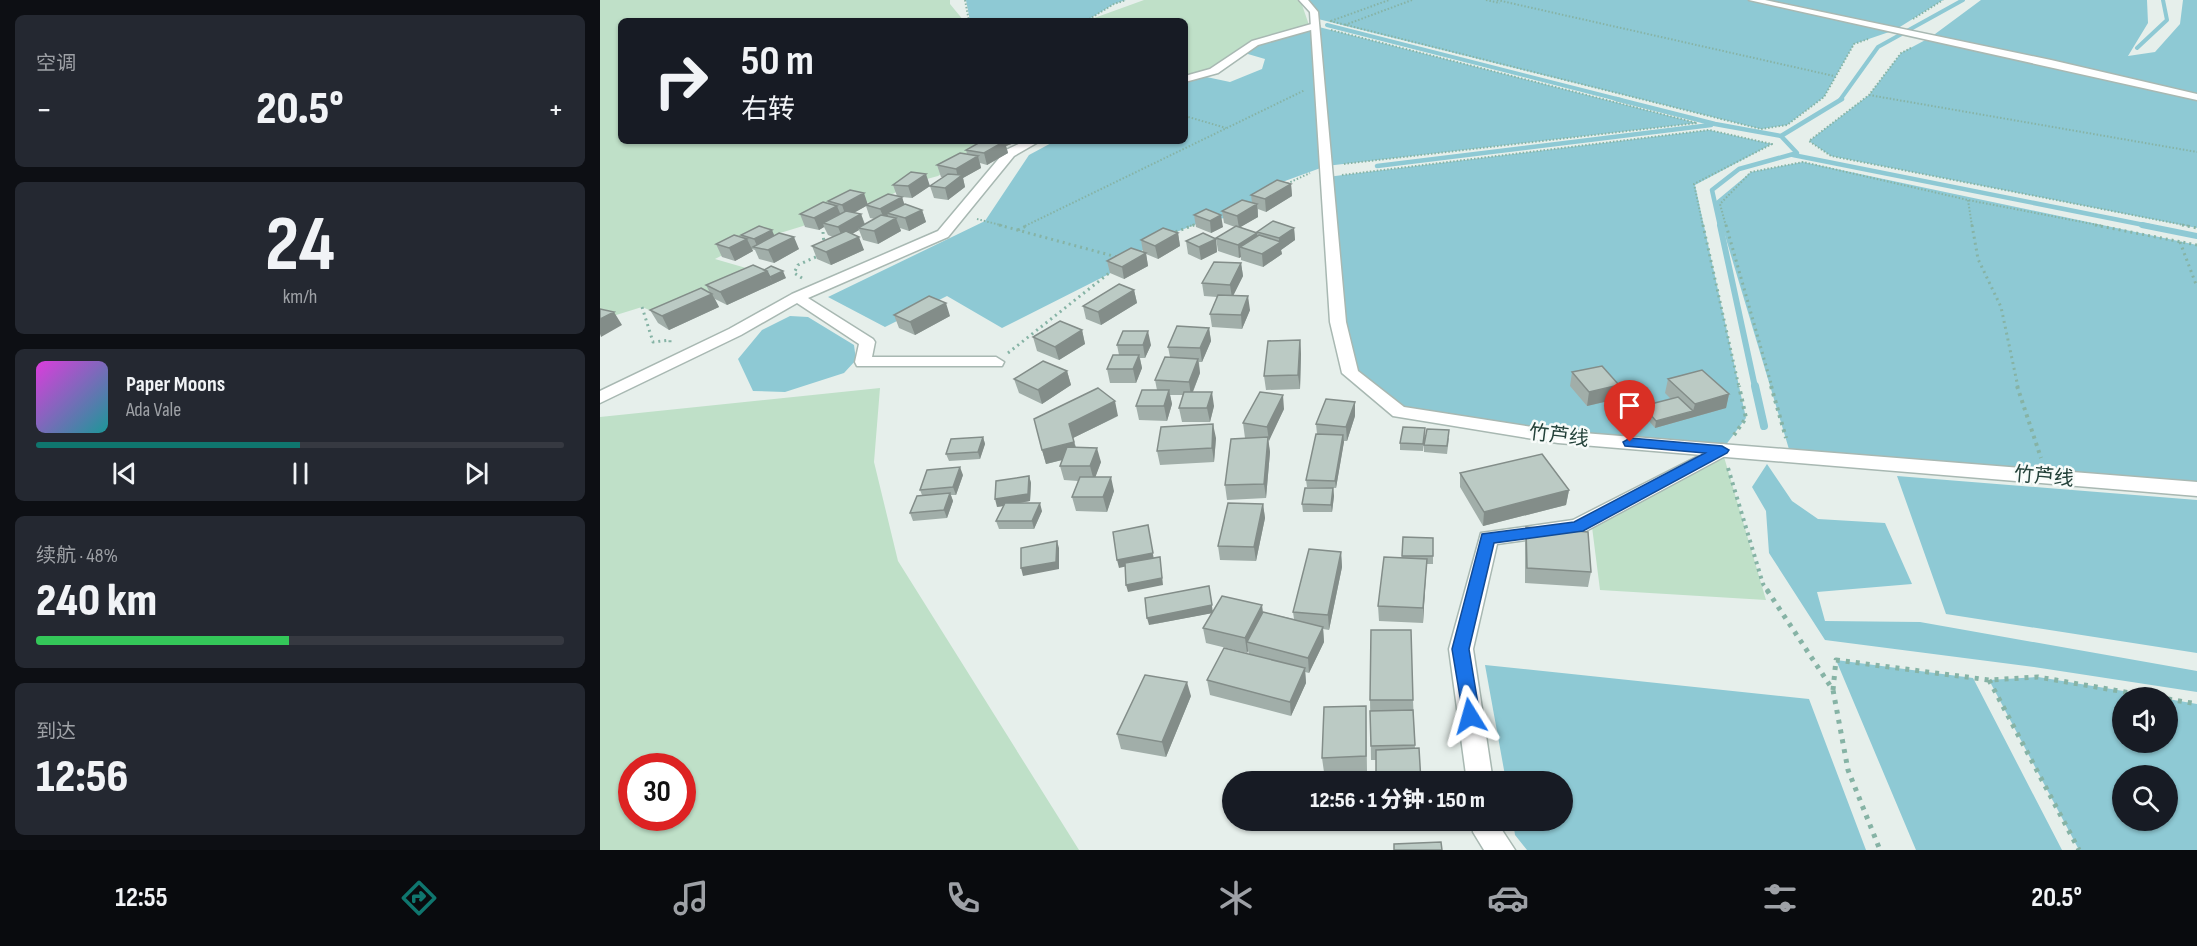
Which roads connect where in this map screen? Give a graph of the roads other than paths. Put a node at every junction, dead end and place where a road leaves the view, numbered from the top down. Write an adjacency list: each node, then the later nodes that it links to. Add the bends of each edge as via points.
1 (1303, 0): 3 (street, 竹芦线)
2 (1753, 0): 5 (street)
3 (1325, 23): 4 (street, via 1255,43 1214,70); 10 (street, 竹芦线, via 1319,83 1338,322 1350,373 1400,412 1558,437)
4 (1188, 78)
5 (2197, 97)
6 (1029, 144): 7 (street, via 1010,153 943,234)
7 (797, 297): 8 (street, via 867,342 863,362); 9 (street)
8 (996, 362)
9 (600, 398)
10 (1722, 450): 11 (street, 竹芦线); 12 (street, via 1577,527 1488,538 1461,649)
11 (2197, 489)
12 (1478, 771)
13 (1487, 831): 14 (street)
14 (1501, 850)

